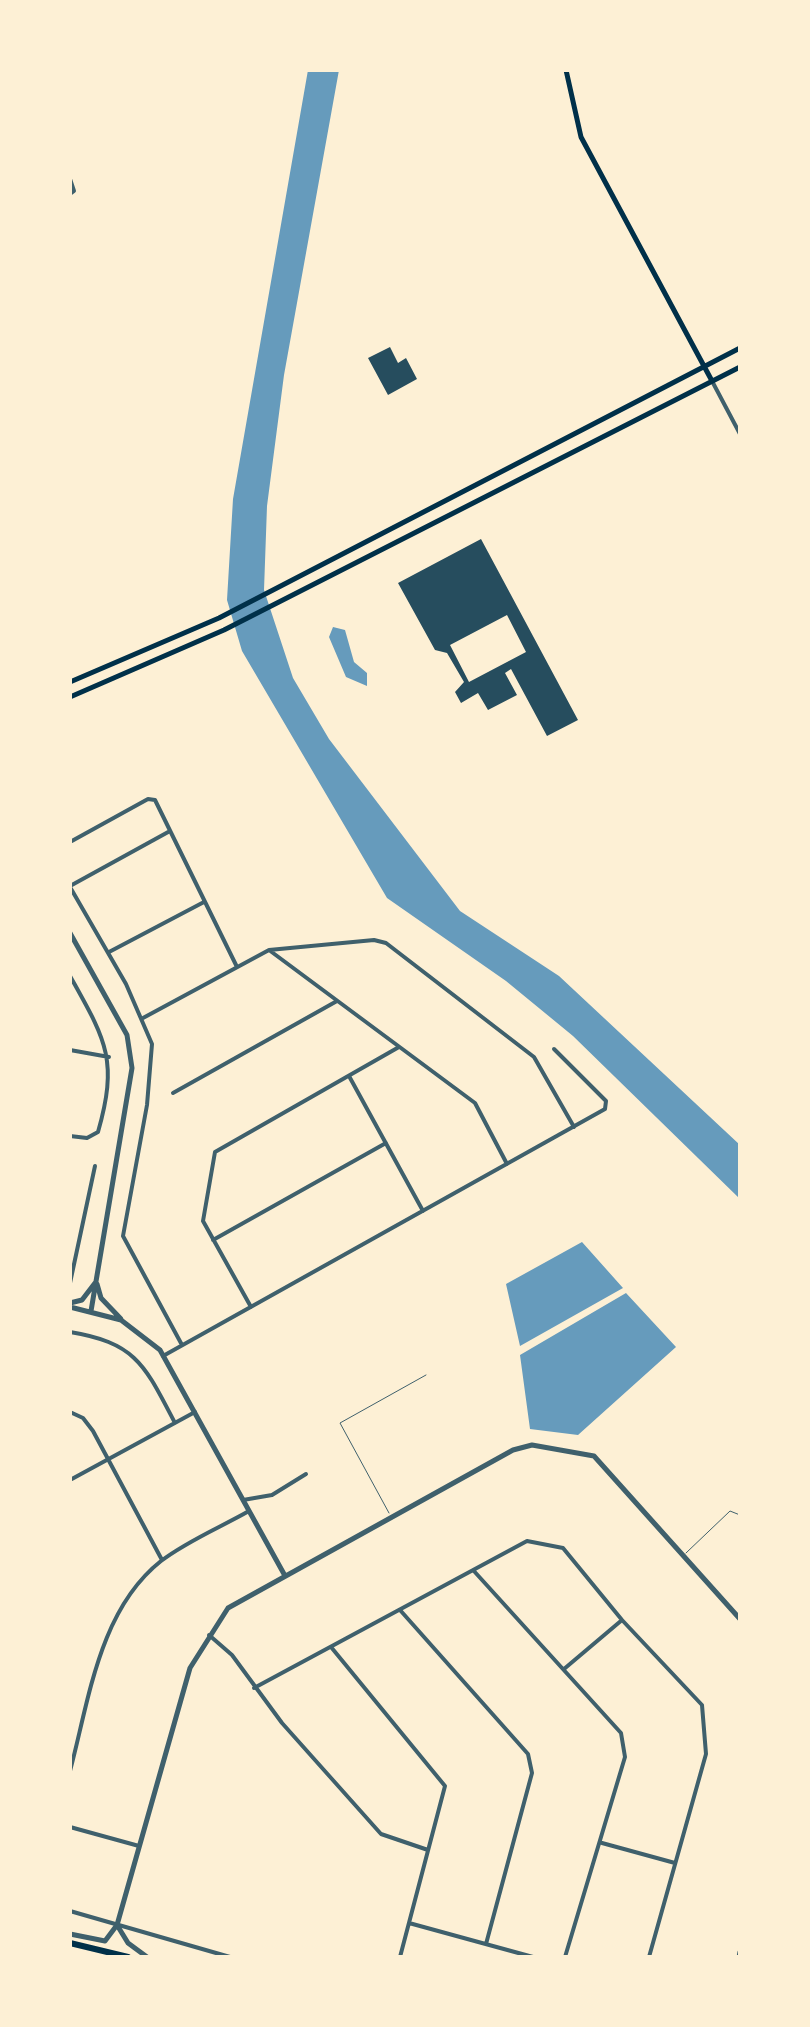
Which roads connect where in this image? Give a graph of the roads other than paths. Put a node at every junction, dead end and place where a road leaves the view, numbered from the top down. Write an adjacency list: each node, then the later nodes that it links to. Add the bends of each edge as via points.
1 (566, 70): 5 (main road, via 581,137)
2 (70, 179): 3 (street)
3 (70, 194)
4 (740, 348): 5 (main road)
5 (704, 366): 7 (main road); 9 (main road, via 219,618)
6 (740, 367): 7 (main road)
7 (712, 381): 8 (street); 10 (main road, via 224,630)
8 (740, 434)
9 (70, 682)
10 (70, 697)
11 (170, 831): 12 (street, via 160,806 148,798); 13 (street); 14 (street)
12 (70, 842)
13 (70, 886): 17 (street)
14 (204, 902): 17 (street); 18 (street)
15 (70, 932): 35 (street, via 127,1035 132,1068)
16 (269, 950): 18 (street); 20 (street); 28 (street, via 386,943 534,1057)
17 (109, 952): 21 (street)
18 (238, 967): 21 (street)
19 (70, 976): 25 (street)
20 (337, 1000): 22 (street); 27 (street)
21 (143, 1018): 42 (street, via 152,1055 123,1236)
22 (399, 1047): 26 (street); 31 (street, via 475,1103)
23 (554, 1049): 28 (street, via 606,1101 606,1109)
24 (70, 1050): 25 (street)
25 (109, 1056): 29 (street, via 100,1128 87,1138)
26 (349, 1076): 30 (street); 34 (street, via 215,1152 203,1220)
27 (173, 1093)
28 (574, 1128): 31 (street)
29 (70, 1136)
30 (386, 1143): 33 (street); 34 (street)
31 (508, 1164): 33 (street)
32 (95, 1166): 36 (street)
33 (423, 1211): 38 (street)
34 (213, 1240): 38 (street)
35 (96, 1280): 37 (street); 39 (street); 40 (street, via 101,1298)
36 (70, 1283)
37 (70, 1305): 39 (street)
38 (250, 1307): 42 (street)
39 (91, 1311): 40 (street)
40 (121, 1320): 43 (street)
41 (70, 1332): 47 (street, via 131,1350)
42 (182, 1345): 43 (street)
43 (163, 1356): 46 (street)
44 (426, 1375): 54 (lane, via 340,1424)
45 (70, 1412): 48 (street, via 83,1418)
46 (194, 1412): 47 (street); 51 (street)
47 (175, 1423): 48 (street)
48 (108, 1460): 50 (street); 56 (street)
49 (306, 1474): 51 (street, via 272,1495)
50 (70, 1480)
51 (243, 1500): 52 (street)
52 (249, 1511): 56 (street); 58 (street)
53 (740, 1515): 55 (lane, via 730,1511)
54 (390, 1516): 55 (street, via 532,1445 594,1456); 58 (street)
55 (684, 1555): 60 (street)
56 (162, 1560): 66 (street, via 114,1620)
57 (474, 1570): 59 (street); 61 (street, via 527,1541 563,1548); 64 (street)
58 (284, 1574): 62 (street, via 234,1602)
59 (400, 1610): 63 (street); 77 (street, via 528,1754 532,1773)
60 (740, 1618)
61 (622, 1620): 64 (street); 71 (street, via 702,1705 706,1754)
62 (209, 1635): 65 (street); 69 (street, via 190,1668)
63 (331, 1647): 65 (street); 70 (street, via 445,1786)
64 (564, 1669): 68 (street, via 621,1734 625,1758)
65 (254, 1688): 70 (street, via 381,1834)
66 (70, 1771)
67 (70, 1826): 69 (street)
68 (600, 1842): 71 (street); 83 (street)
69 (139, 1846): 74 (street)
70 (428, 1850): 73 (street)
71 (674, 1863): 84 (street)
72 (70, 1912): 74 (street)
73 (409, 1923): 77 (street); 81 (street)
74 (117, 1925): 75 (street, via 104,1941); 79 (street); 80 (street)
75 (70, 1934)
76 (70, 1943): 78 (highway)
77 (486, 1944): 82 (street)
78 (128, 1957)
79 (146, 1957)
80 (230, 1957)
81 (400, 1957)
82 (533, 1957)
83 (566, 1957)
84 (649, 1957)

